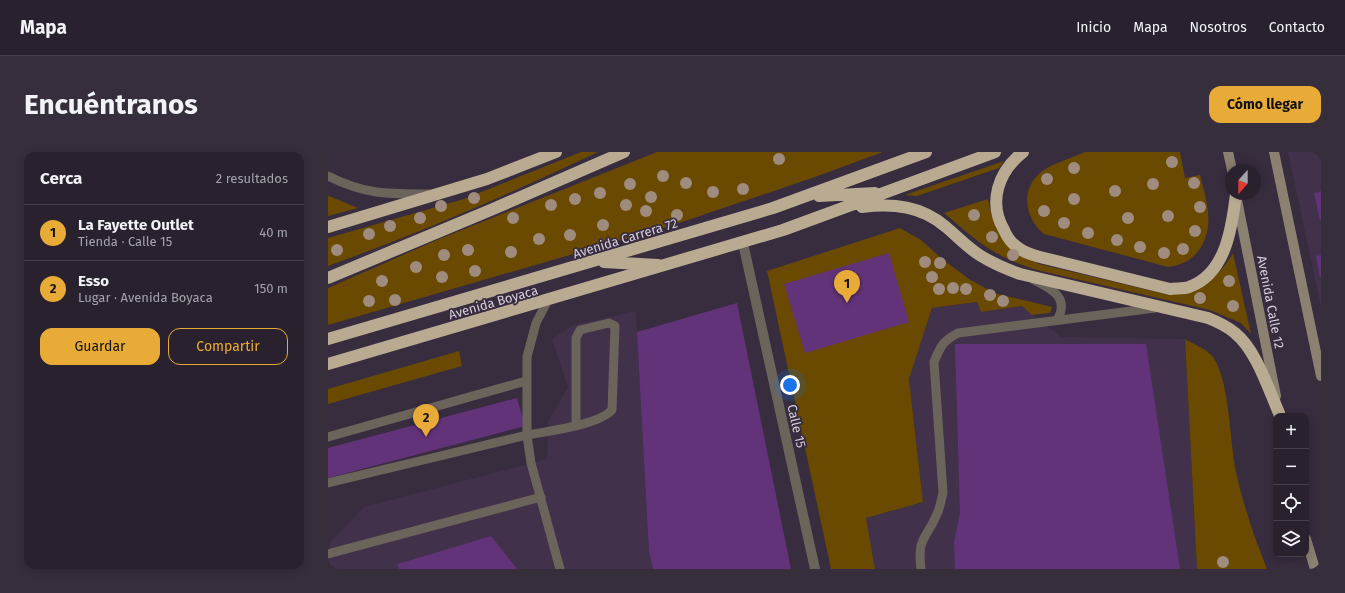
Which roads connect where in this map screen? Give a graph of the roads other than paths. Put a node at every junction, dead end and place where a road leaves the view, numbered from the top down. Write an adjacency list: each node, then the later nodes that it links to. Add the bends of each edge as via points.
1 (556, 152): 11 (highway)
2 (624, 152): 21 (highway)
3 (926, 152): 12 (highway, Avenida Carrera 72)
4 (995, 152): 10 (highway)
5 (1023, 152): 13 (highway, via 1013,160 1005,172 995,200 997,218 1007,236 1019,249 1040,257 1170,289 1188,287 1205,277 1217,263 1233,223)
6 (1228, 152): 8 (main road)
7 (1274, 152): 27 (main road)
8 (1231, 164)
9 (328, 176): 11 (lane, via 378,193)
10 (887, 193): 12 (highway); 15 (highway)
11 (440, 194): 16 (highway)
12 (806, 197): 18 (highway, Avenida Carrera 72)
13 (1235, 200)
14 (1237, 200): 29 (main road, Avenida Calle 12)
15 (817, 220): 17 (highway); 20 (highway, via 858,208 879,205 914,208 935,218 980,256)
16 (328, 227)
17 (743, 243): 19 (highway); 39 (street, Calle 15)
18 (596, 261): 19 (highway); 25 (highway, Avenida Carrera 72)
19 (665, 266): 22 (highway, Avenida Boyaca)
20 (1020, 274): 23 (highway); 24 (lane, via 1057,294 1062,308)
21 (328, 278)
22 (548, 300): 26 (highway, Avenida Boyaca); 28 (lane, via 531,337)
23 (1160, 307): 24 (lane); 30 (highway, via 1208,318 1236,333 1251,352)
24 (1057, 320): 40 (lane, via 958,333 940,346 934,362 943,493 937,514 922,540 919,553)
25 (328, 339)
26 (328, 364)
27 (1321, 376)
28 (526, 381): 32 (lane); 33 (lane)
29 (1279, 413)
30 (1279, 413)
31 (576, 426): 31 (lane, via 607,416 612,410 615,326 609,323 580,330 576,338); 32 (lane)
32 (527, 435): 34 (lane); 35 (lane, via 531,463)
33 (328, 437)
34 (328, 483)
35 (541, 497): 37 (lane); 38 (lane)
36 (1309, 549): 41 (main road)
37 (328, 554)
38 (560, 569)
39 (815, 569)
40 (921, 569)
41 (1315, 569)

